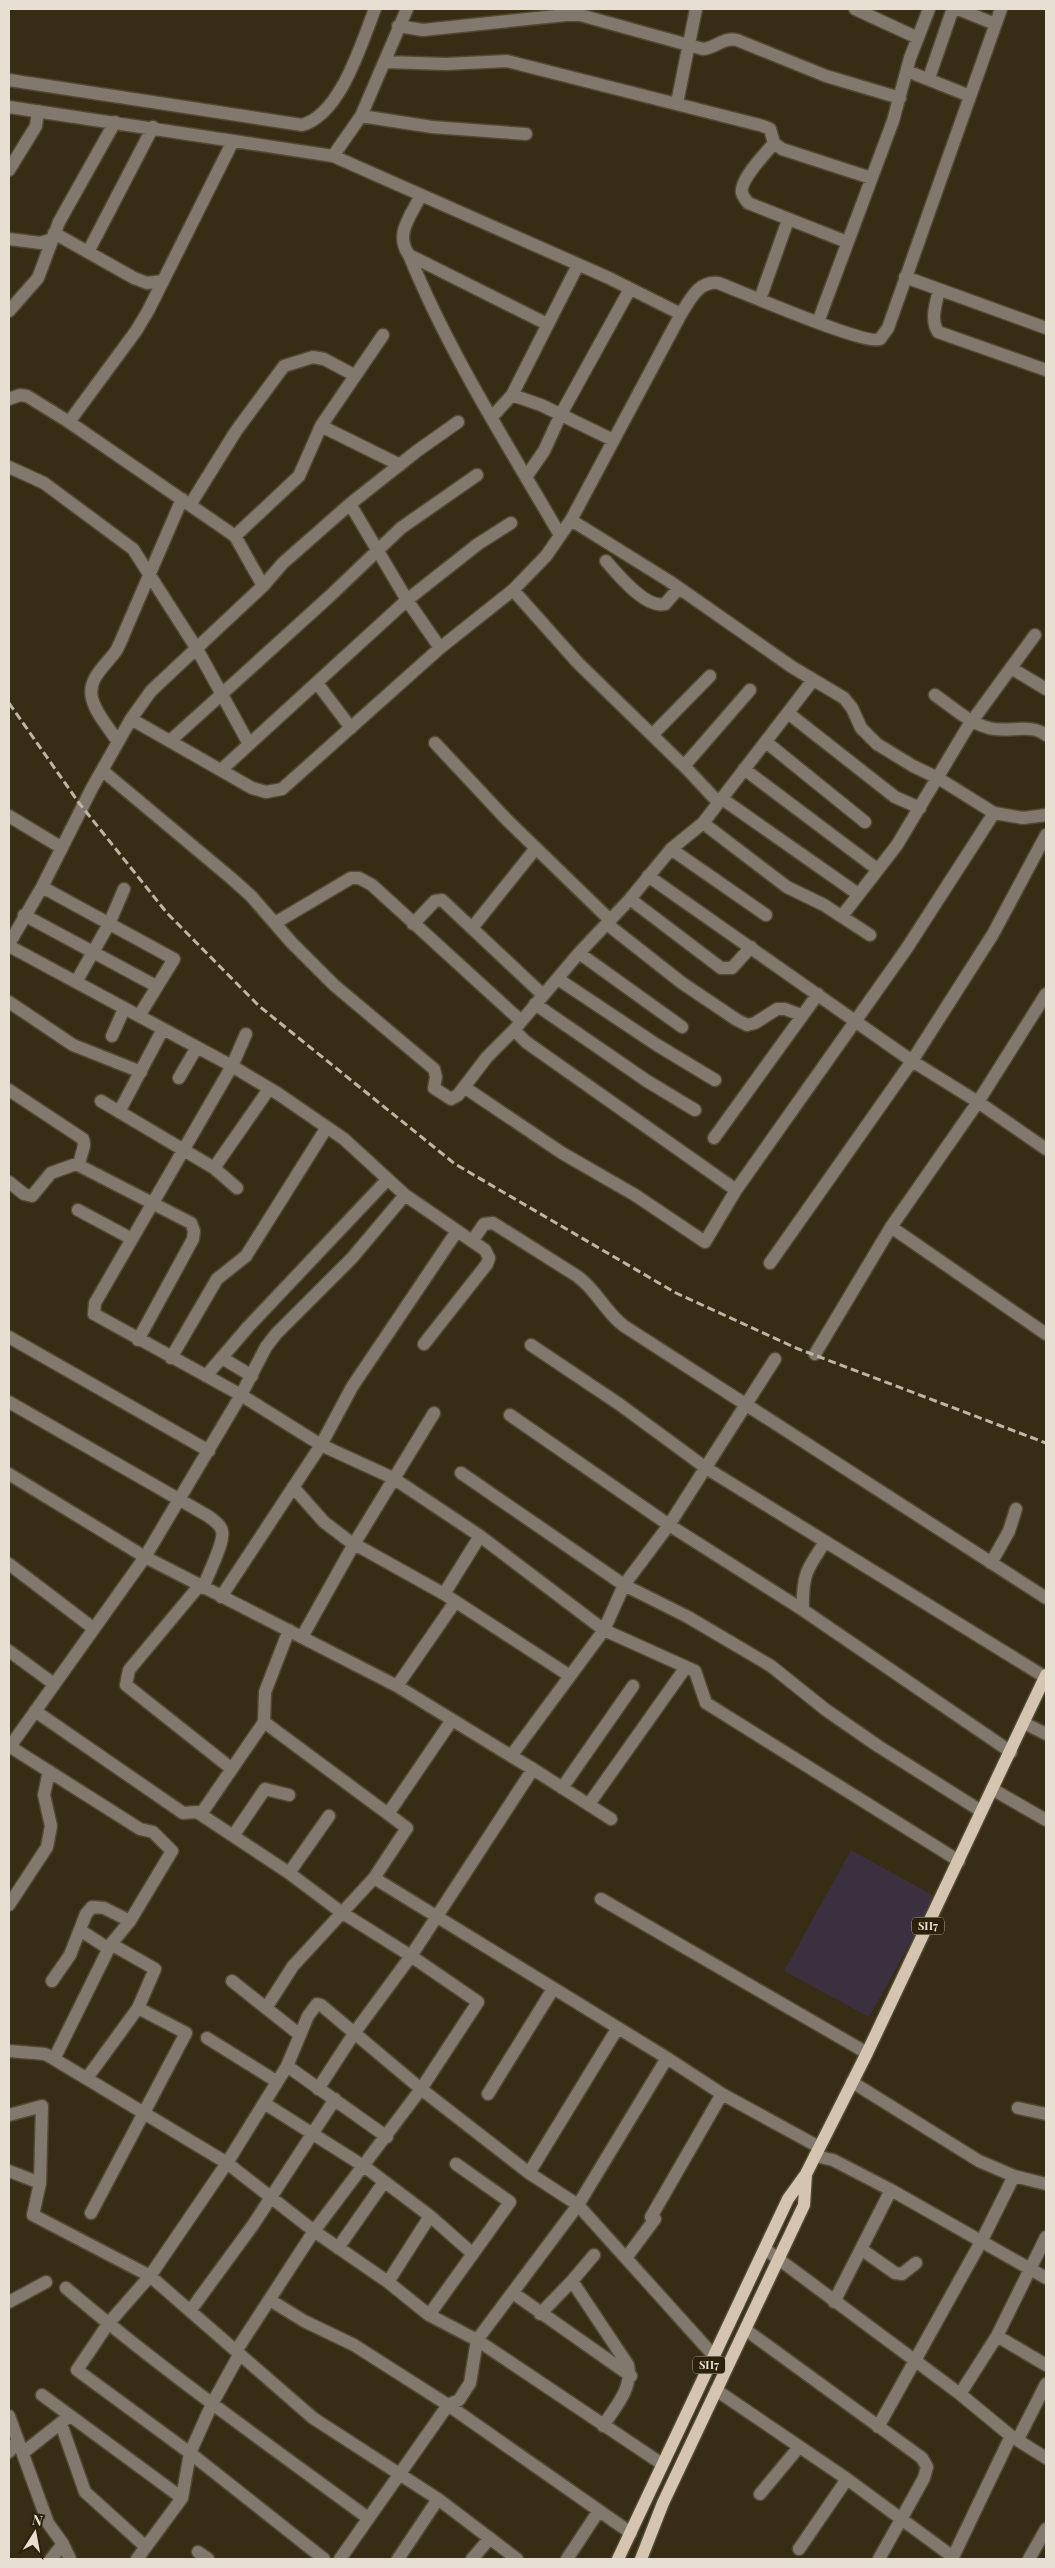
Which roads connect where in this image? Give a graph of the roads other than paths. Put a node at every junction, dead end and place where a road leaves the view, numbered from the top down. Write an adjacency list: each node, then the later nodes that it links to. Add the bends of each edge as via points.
1 (375, 9): 15 (street, via 337,96 321,116 302,126)
2 (407, 9): 9 (street)
3 (696, 9): 11 (street)
4 (855, 9): 10 (street)
5 (929, 9): 10 (street)
6 (957, 9): 8 (street); 14 (street, via 951,14)
7 (1001, 9): 8 (street)
8 (995, 24): 16 (street)
9 (398, 26): 11 (street, via 423,30 580,15); 12 (street)
10 (918, 38): 13 (street)
11 (689, 44): 17 (street, via 703,49 726,39 737,40 826,76); 18 (street)
12 (385, 62): 18 (street, via 507,61); 21 (street)
13 (907, 71): 14 (street); 17 (street)
14 (929, 78): 16 (street)
15 (9, 80)
16 (970, 96): 38 (street)
17 (900, 98): 29 (street)
18 (677, 103): 26 (street, via 763,126 770,129)
19 (9, 107): 20 (street)
20 (38, 111): 22 (street); 28 (street, via 36,126)
21 (361, 116): 24 (street, via 432,127); 27 (street)
22 (115, 122): 23 (street); 32 (street)
23 (152, 127): 25 (street); 35 (street)
24 (526, 134)
25 (233, 141): 27 (street); 39 (street)
26 (774, 143): 29 (street, via 787,152); 31 (street, via 746,177 741,192 748,203)
27 (333, 156): 30 (street)
28 (9, 170)
29 (870, 178): 34 (street)
30 (421, 195): 36 (street, via 401,239); 37 (street)
31 (788, 220): 34 (street); 42 (street)
32 (53, 236): 33 (street, via 32,243); 35 (street); 43 (street, via 38,278)
33 (9, 240)
34 (848, 242): 45 (street)
35 (88, 252): 39 (street, via 141,282)
36 (409, 255): 46 (street); 54 (street, via 425,292)
37 (578, 265): 40 (street); 46 (street)
38 (905, 277): 41 (street); 45 (street, via 888,328 880,339 870,341)
39 (163, 281): 55 (street, via 136,331)
40 (630, 289): 44 (street); 53 (street)
41 (939, 290): 47 (street); 49 (street, via 934,316 938,332)
42 (760, 299): 44 (street, via 711,282 699,288); 45 (street)
43 (9, 311)
44 (681, 314): 58 (street)
45 (818, 322)
46 (547, 324): 51 (street)
47 (1046, 328)
48 (383, 335): 50 (street)
49 (1046, 370)
50 (354, 375): 57 (street); 63 (street, via 324,359 312,357 284,366)
51 (512, 395): 53 (street); 54 (street)
52 (9, 399): 55 (street, via 27,396)
53 (561, 414): 58 (street); 62 (street, via 544,451)
54 (492, 417): 62 (street)
55 (70, 422): 63 (street)
56 (458, 422): 59 (street)
57 (321, 426): 59 (street); 68 (street, via 299,476)
58 (613, 440): 65 (street)
59 (400, 465): 64 (street)
60 (9, 467): 71 (street, via 44,482 122,538)
61 (477, 475): 69 (street, via 414,518)
62 (526, 477): 67 (street)
63 (186, 502): 68 (street); 71 (street)
64 (350, 504): 69 (street); 72 (street, via 283,563)
65 (570, 520): 67 (street); 73 (street)
66 (512, 523): 75 (street, via 478,544)
67 (560, 535): 74 (street, via 546,556)
68 (235, 536): 72 (street)
69 (378, 551): 75 (street); 86 (street)
70 (606, 561): 73 (street, via 630,587 654,604 665,604)
71 (150, 572): 78 (street); 94 (street, via 117,649 92,685 91,698 95,707)
72 (263, 586): 78 (street)
73 (679, 588): 81 (street)
74 (513, 590): 77 (street); 91 (street, via 578,663)
75 (407, 600): 77 (street); 82 (street)
76 (1035, 634): 79 (street)
77 (440, 648): 90 (street)
78 (197, 649): 86 (street); 88 (street, via 151,691)
79 (1011, 668): 83 (street); 89 (street)
80 (710, 676): 91 (street)
81 (813, 680): 87 (street); 102 (street, via 844,698 860,728 878,744)
82 (316, 682): 90 (street); 97 (street)
83 (1046, 689)
84 (750, 690): 98 (street)
85 (935, 694): 89 (street)
86 (221, 695): 93 (street); 97 (street)
87 (788, 713): 95 (street); 104 (street, via 895,798)
88 (131, 719): 93 (street); 94 (street)
89 (973, 721): 92 (street, via 992,729 1038,730); 102 (street)
90 (351, 728): 100 (street, via 282,789 273,792 259,790)
91 (652, 735): 98 (street)
92 (1046, 735)
93 (170, 741): 100 (street)
94 (118, 742): 101 (street)
95 (766, 742): 99 (street); 109 (street)
96 (435, 743): 112 (street)
97 (249, 744): 100 (street)
98 (684, 766): 103 (street)
99 (744, 769): 103 (street); 114 (street)
100 (221, 770)
101 (103, 771): 111 (street); 123 (street, via 231,878)
102 (938, 778): 104 (street); 105 (street)
103 (719, 800): 108 (street); 118 (street)
104 (920, 808): 114 (street, via 897,845)
105 (994, 814): 106 (street, via 1023,818); 143 (street)
106 (1046, 815)
107 (9, 817): 111 (street)
108 (703, 822): 113 (street); 122 (street, via 787,887)
109 (865, 822)
110 (1046, 835): 150 (street, via 993,934)
111 (62, 848): 116 (street)
112 (536, 848): 124 (street); 127 (street)
113 (671, 849): 115 (street); 121 (street)
114 (877, 869): 118 (street)
115 (648, 876): 119 (street); 130 (street)
116 (42, 887): 120 (street); 125 (street)
117 (124, 889): 125 (street)
118 (858, 894): 122 (street)
119 (630, 899): 124 (street); 130 (street, via 722,968 732,968)
120 (24, 915): 129 (street); 131 (street)
121 (766, 915)
122 (842, 916): 128 (street)
123 (275, 922): 126 (street, via 351,878 359,878 372,885); 155 (street, via 334,985 434,1068 434,1088 451,1099)
124 (608, 922): 132 (street); 141 (street, via 682,983 747,1025 755,1024 777,1009)
125 (109, 924): 131 (street); 135 (street, via 174,959)
126 (413, 924): 127 (street, via 438,900 446,903); 144 (street)
127 (472, 928): 138 (street)
128 (870, 935)
129 (9, 945): 134 (street)
130 (751, 947): 136 (street)
131 (93, 952): 134 (street); 135 (street)
132 (579, 953): 133 (street); 145 (street)
133 (558, 979): 138 (street); 154 (street)
134 (76, 982): 140 (street)
135 (156, 986): 142 (street)
136 (818, 994): 141 (street); 143 (street)
137 (1046, 994): 159 (street)
138 (539, 999): 144 (street); 160 (street, via 639,1076)
139 (9, 1002): 152 (street, via 73,1045)
140 (124, 1009): 142 (street); 148 (street)
141 (802, 1015): 163 (street)
142 (138, 1016): 146 (street)
143 (856, 1020): 150 (street); 171 (street)
144 (518, 1026): 155 (street, via 487,1057); 171 (street, via 645,1128)
145 (682, 1028)
146 (163, 1029): 149 (street); 152 (street)
147 (246, 1034): 151 (street)
148 (112, 1036)
149 (197, 1047): 151 (street); 153 (street)
150 (912, 1062): 159 (street); 179 (street)
151 (232, 1066): 156 (street); 164 (street)
152 (141, 1072): 161 (street)
153 (179, 1078)
154 (715, 1080)
155 (464, 1087): 171 (street, via 705,1242)
156 (269, 1089): 162 (street); 167 (street)
157 (9, 1090): 166 (street, via 83,1139 85,1143)
158 (101, 1101): 161 (street)
159 (978, 1102): 165 (street); 175 (street)
160 (695, 1110)
161 (119, 1112): 164 (street)
162 (327, 1127): 168 (street); 186 (street, via 246,1256 217,1279)
163 (714, 1138)
164 (184, 1149): 167 (street); 173 (street)
165 (1046, 1149)
166 (79, 1163): 169 (street, via 51,1172 32,1196); 173 (street, via 86,1170)
167 (214, 1168): 170 (street)
168 (387, 1180): 172 (street); 187 (street)
169 (9, 1182)
170 (237, 1188)
171 (736, 1190)
172 (404, 1195): 176 (street); 190 (street, via 352,1258 276,1334)
173 (152, 1203): 177 (street); 182 (street, via 183,1217 191,1223 194,1231 193,1239)
174 (78, 1210): 177 (street)
175 (891, 1227): 180 (street); 185 (street)
176 (456, 1231): 178 (street); 196 (street, via 352,1387)
177 (132, 1239): 182 (street, via 95,1303 94,1314)
178 (473, 1240): 183 (street, via 488,1254 487,1264); 193 (street, via 484,1224 493,1224 585,1282 604,1308 624,1326)
179 (770, 1263)
180 (1046, 1334)
181 (9, 1337): 197 (street)
182 (138, 1340): 186 (street)
183 (424, 1344)
184 (531, 1345): 198 (street)
185 (815, 1354)
186 (171, 1358): 189 (street)
187 (222, 1358): 189 (street); 190 (street)
188 (775, 1358): 193 (street)
189 (206, 1376): 191 (street)
190 (252, 1376): 191 (street)
191 (241, 1395): 196 (street); 197 (street)
192 (9, 1402): 203 (street)
193 (748, 1404): 198 (street); 210 (street)
194 (434, 1413): 201 (street)
195 (510, 1415): 205 (street)
196 (321, 1445): 201 (street); 202 (street)
197 (208, 1451): 203 (street)
198 (706, 1468): 205 (street); 207 (street)
199 (461, 1473): 212 (street)
200 (9, 1474): 209 (street)
201 (393, 1478): 206 (street); 208 (street)
202 (293, 1487): 208 (street, via 324,1522); 215 (street)
203 (178, 1499): 209 (street); 213 (street, via 208,1516 222,1530 222,1540)
204 (1016, 1510): 210 (street, via 1009,1531)
205 (669, 1525): 212 (street); 218 (street)
206 (480, 1536): 214 (street); 221 (street)
207 (825, 1542): 218 (street, via 806,1571 802,1590); 226 (street)
208 (354, 1544): 214 (street); 222 (street)
209 (145, 1557): 213 (street); 219 (street)
210 (991, 1563): 216 (street)
211 (9, 1564): 219 (street)
212 (624, 1585): 221 (street); 245 (street, via 688,1617 771,1666 878,1746)
213 (201, 1587): 215 (street); 238 (street, via 129,1670 126,1685)
214 (444, 1594): 217 (street)
215 (221, 1597): 220 (street)
216 (1046, 1598)
217 (455, 1602): 225 (street); 228 (street)
218 (803, 1610): 236 (street)
219 (93, 1628): 227 (street)
220 (289, 1630): 222 (street); 232 (street, via 265,1692)
221 (604, 1630): 224 (street); 225 (street)
222 (302, 1637): 228 (street)
223 (9, 1651): 227 (street)
224 (686, 1667): 244 (street); 252 (street, via 695,1671 706,1703)
225 (570, 1676): 237 (street)
226 (1046, 1676): 233 (main road, SH7)
227 (54, 1684): 230 (street)
228 (397, 1686): 231 (street)
229 (632, 1686): 241 (street)
230 (35, 1711): 235 (street); 246 (street, via 182,1812)
231 (452, 1720): 237 (street); 247 (street)
232 (264, 1722): 238 (street); 247 (street)
233 (1024, 1723): 234 (street); 236 (main road, SH7)
234 (1046, 1734)
235 (9, 1747): 240 (street)
236 (1011, 1752): 242 (main road, SH7)
237 (511, 1756): 239 (street)
238 (232, 1769): 246 (street)
239 (532, 1769): 241 (street); 258 (street)
240 (49, 1771): 256 (street, via 44,1795 51,1826 47,1847); 259 (street, via 140,1829 153,1832 172,1851)
241 (562, 1788): 244 (street)
242 (992, 1789): 245 (main road, SH7); 250 (street)
243 (289, 1796): 251 (street, via 265,1789)
244 (589, 1804): 249 (street)
245 (981, 1811): 252 (main road, SH7)
246 (201, 1814): 251 (street)
247 (388, 1814): 254 (street, via 407,1828)
248 (329, 1816): 253 (street)
249 (611, 1820)
250 (1046, 1820)
251 (232, 1836): 253 (street)
252 (959, 1861): 273 (main road, SH7)
253 (289, 1873): 257 (street)
254 (374, 1878): 257 (street); 258 (street)
255 (601, 1899): 273 (street)
256 (9, 1903)
257 (341, 1912): 262 (street); 267 (street, via 293,1966)
258 (438, 1917): 262 (street); 265 (street)
259 (130, 1921): 260 (street, via 104,1908 92,1907); 261 (street)
260 (80, 1930): 261 (street); 264 (street, via 70,1955)
261 (110, 1946): 266 (street, via 155,1969); 275 (street)
262 (411, 1956): 269 (street); 281 (street, via 478,2002)
263 (232, 1980): 267 (street)
264 (52, 1981)
265 (554, 1989): 268 (street); 282 (street)
266 (138, 2008): 277 (street); 289 (street, via 186,2033)
267 (266, 2008): 270 (street)
268 (617, 2029): 274 (street); 297 (street)
269 (354, 2032): 270 (street, via 317,2004); 280 (street); 281 (street)
270 (300, 2035): 276 (street)
271 (206, 2038): 278 (street)
272 (9, 2052): 275 (street, via 45,2054)
273 (867, 2053): 279 (main road, SH7)
274 (667, 2058): 283 (street); 305 (street)
275 (54, 2059): 277 (street)
276 (287, 2066): 278 (street); 280 (street)
277 (87, 2078): 289 (street)
278 (276, 2081): 285 (street)
279 (852, 2082): 292 (main road, SH7); 299 (street, via 979,2161)
280 (318, 2089): 284 (street)
281 (421, 2089): 291 (street); 297 (street)
282 (488, 2094)
283 (722, 2094): 292 (street); 316 (street, via 653,2218)
284 (335, 2099): 290 (street); 291 (street)
285 (264, 2103): 290 (street); 293 (street)
286 (1018, 2108): 287 (street)
287 (1046, 2114)
288 (9, 2115): 301 (street, via 42,2106)
289 (144, 2115): 293 (street); 306 (street)
290 (311, 2134): 295 (street); 304 (street)
291 (387, 2137): 295 (street)
292 (817, 2152): 298 (main road, SH7); 303 (street)
293 (227, 2163): 304 (street); 320 (street)
294 (456, 2164): 314 (street, via 510,2202)
295 (364, 2167): 300 (street); 308 (street)
296 (9, 2171): 301 (street)
297 (528, 2173): 305 (street)
298 (806, 2174): 312 (main road, SH7, via 788,2199); 317 (main road, SH7, via 804,2205)
299 (1014, 2176): 302 (street); 310 (street)
300 (384, 2182): 307 (street); 311 (street)
301 (40, 2183): 320 (street, via 33,2215)
302 (1046, 2184)
303 (891, 2190): 310 (street); 313 (street)
304 (271, 2196): 308 (street); 330 (street)
305 (578, 2206): 316 (street); 326 (street)
306 (90, 2213)
307 (430, 2216): 314 (street); 324 (street)
308 (314, 2231): 311 (street); 327 (street)
309 (1046, 2237): 319 (street)
310 (982, 2240): 319 (street); 339 (street)
311 (338, 2248): 324 (street)
312 (765, 2249): 317 (street); 338 (main road, SH7)
313 (861, 2249): 318 (street, via 895,2273 902,2274); 329 (street)
314 (474, 2254): 332 (street)
315 (594, 2255): 322 (street)
316 (626, 2258): 338 (street)
317 (778, 2258): 329 (street); 334 (main road, SH7)
318 (916, 2263)
319 (1031, 2270): 321 (street); 335 (street)
320 (150, 2276): 330 (street); 333 (street)
321 (1046, 2278)
322 (572, 2281): 331 (street); 341 (street, via 628,2365)
323 (46, 2282): 328 (street)
324 (388, 2282): 332 (street)
325 (66, 2288): 333 (street)
326 (513, 2293): 331 (street); 336 (street)
327 (270, 2300): 337 (street, via 238,2348); 347 (street, via 354,2345)
328 (9, 2302)
329 (834, 2302): 339 (street)
330 (190, 2311): 337 (street)
331 (540, 2314): 341 (street)
332 (429, 2315): 336 (street)
333 (108, 2324): 346 (street); 357 (street, via 77,2370)
334 (746, 2330): 343 (main road, SH7); 351 (street)
335 (997, 2336): 340 (street); 344 (street)
336 (478, 2340): 347 (street, via 470,2383 459,2400); 350 (street)
337 (239, 2355): 346 (street); 360 (street, via 313,2418)
338 (714, 2356): 359 (main road, SH7)
339 (916, 2361): 344 (street); 351 (street)
340 (1046, 2365)
341 (630, 2376): 350 (street, via 628,2387)
342 (1046, 2384): 352 (street)
343 (716, 2390): 354 (street); 385 (main road, SH7, via 663,2503)
344 (960, 2394): 352 (street)
345 (42, 2395): 349 (street)
346 (212, 2404): 357 (street); 366 (street)
347 (448, 2405): 360 (street); 365 (street)
348 (9, 2416): 353 (street)
349 (65, 2420): 356 (street); 363 (street); 372 (street, via 85,2492)
350 (603, 2426): 359 (street)
351 (878, 2427): 367 (street, via 922,2458 927,2467)
352 (1015, 2437): 358 (street); 374 (street)
353 (18, 2440): 355 (street); 356 (street)
354 (799, 2447): 361 (street); 362 (street)
355 (9, 2452)
356 (24, 2452): 371 (street, via 48,2523)
357 (190, 2453): 363 (street); 378 (street)
358 (1046, 2458)
359 (662, 2464): 369 (main road, SH7)
360 (399, 2474): 364 (street); 366 (street)
361 (847, 2479): 367 (street); 373 (street)
362 (760, 2494)
363 (182, 2498): 372 (street)
364 (438, 2499): 370 (street); 380 (street)
365 (598, 2512): 369 (street); 383 (street)
366 (368, 2518): 379 (street)
367 (900, 2518): 374 (street); 386 (street)
368 (1046, 2529): 387 (street)
369 (631, 2533): 384 (main road, SH7)
370 (490, 2538): 381 (street); 382 (street)
371 (63, 2544): 375 (street); 376 (street)
372 (146, 2547): 377 (street)
373 (799, 2550)
374 (952, 2558)
375 (51, 2559)
376 (70, 2559)
377 (137, 2559)
378 (324, 2559)
379 (340, 2559)
380 (398, 2559)
381 (472, 2559)
382 (517, 2559)
383 (567, 2559)
384 (618, 2559)
385 (641, 2559)
386 (879, 2559)
387 (1029, 2559)

